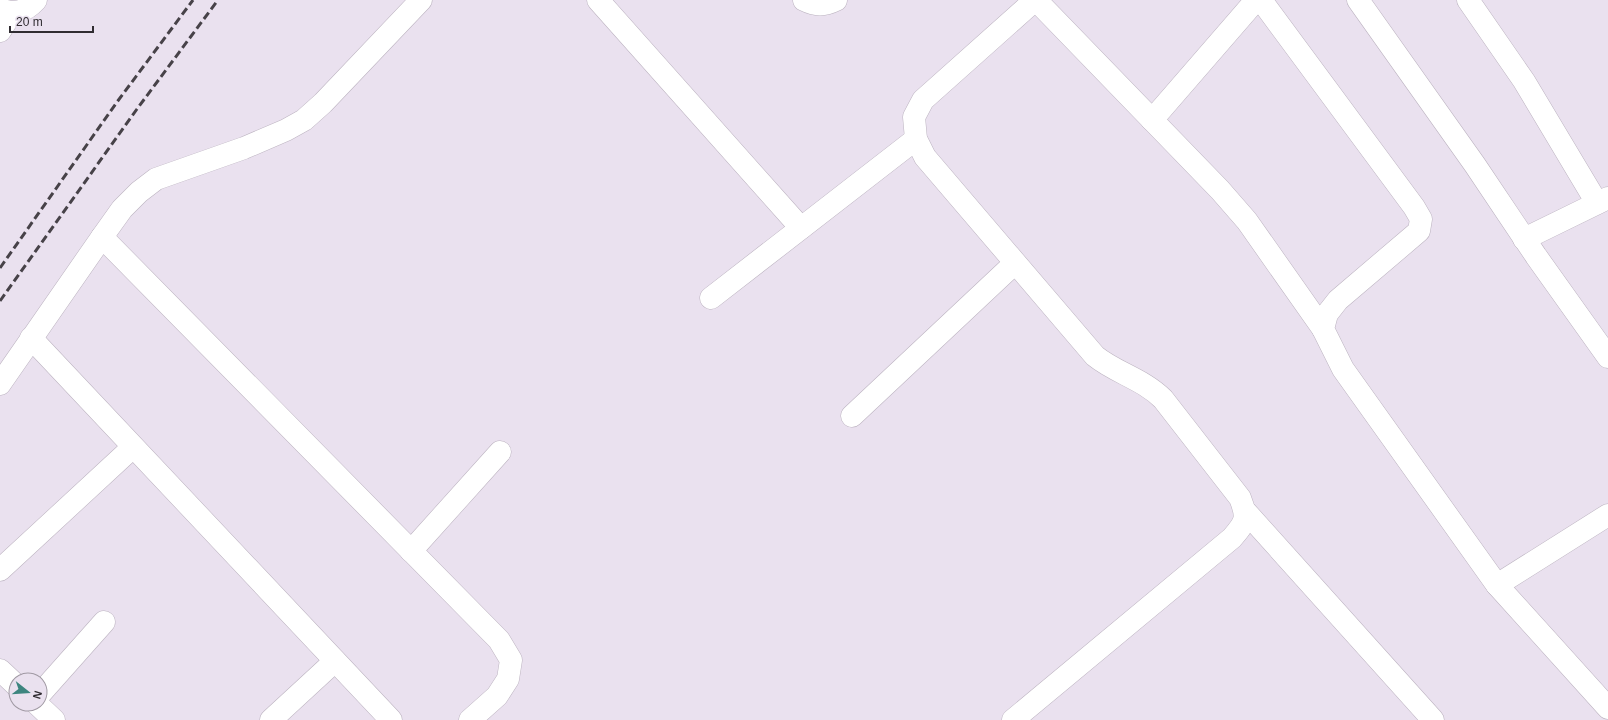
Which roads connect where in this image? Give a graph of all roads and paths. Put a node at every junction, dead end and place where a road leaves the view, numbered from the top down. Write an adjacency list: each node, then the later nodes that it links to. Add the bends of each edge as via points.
1 (36, 0): 11 (street, via 29,8)
2 (421, 0): 16 (street, via 324,103 304,120 244,148 156,179 122,209)
3 (598, 0): 15 (street)
4 (804, 0): 5 (street, via 813,4 827,4)
5 (836, 0)
6 (1036, 0): 12 (street); 13 (street, via 923,100 914,117)
7 (1256, 0): 12 (street)
8 (1261, 0): 20 (street, via 1369,144 1421,219 1419,231 1338,300 1327,314)
9 (1358, 0): 17 (street)
10 (1468, 0): 14 (street)
11 (4, 18)
12 (1152, 120): 20 (street, via 1220,190 1246,221)
13 (916, 139): 15 (street); 18 (street, via 925,157)
14 (1602, 201): 17 (street)
15 (801, 228): 19 (street)
16 (102, 237): 21 (street); 29 (street)
17 (1524, 239): 22 (street)
18 (1016, 263): 24 (street); 27 (street, via 1095,356 1109,367 1153,389 1163,399 1240,498)
19 (711, 298)
20 (1322, 329): 31 (street, via 1342,369)
21 (31, 338): 23 (street); 25 (street)
22 (1608, 357)
23 (0, 384)
24 (852, 416)
25 (133, 447): 30 (street); 33 (street)
26 (500, 452): 29 (street)
27 (1246, 512): 43 (street, via 1243,525 1232,538); 44 (street)
28 (1608, 515): 31 (street)
29 (410, 551): 42 (street, via 499,640 511,660 508,679 497,696)
30 (0, 570)
31 (1497, 585): 37 (street)
32 (104, 622): 36 (street)
33 (335, 661): 40 (street); 41 (street)
34 (0, 670): 35 (street)
35 (8, 678)
36 (48, 685)
37 (1608, 708)
38 (45, 712): 39 (street)
39 (54, 720)
40 (272, 720)
41 (391, 720)
42 (470, 720)
43 (1013, 720)
44 (1433, 720)

